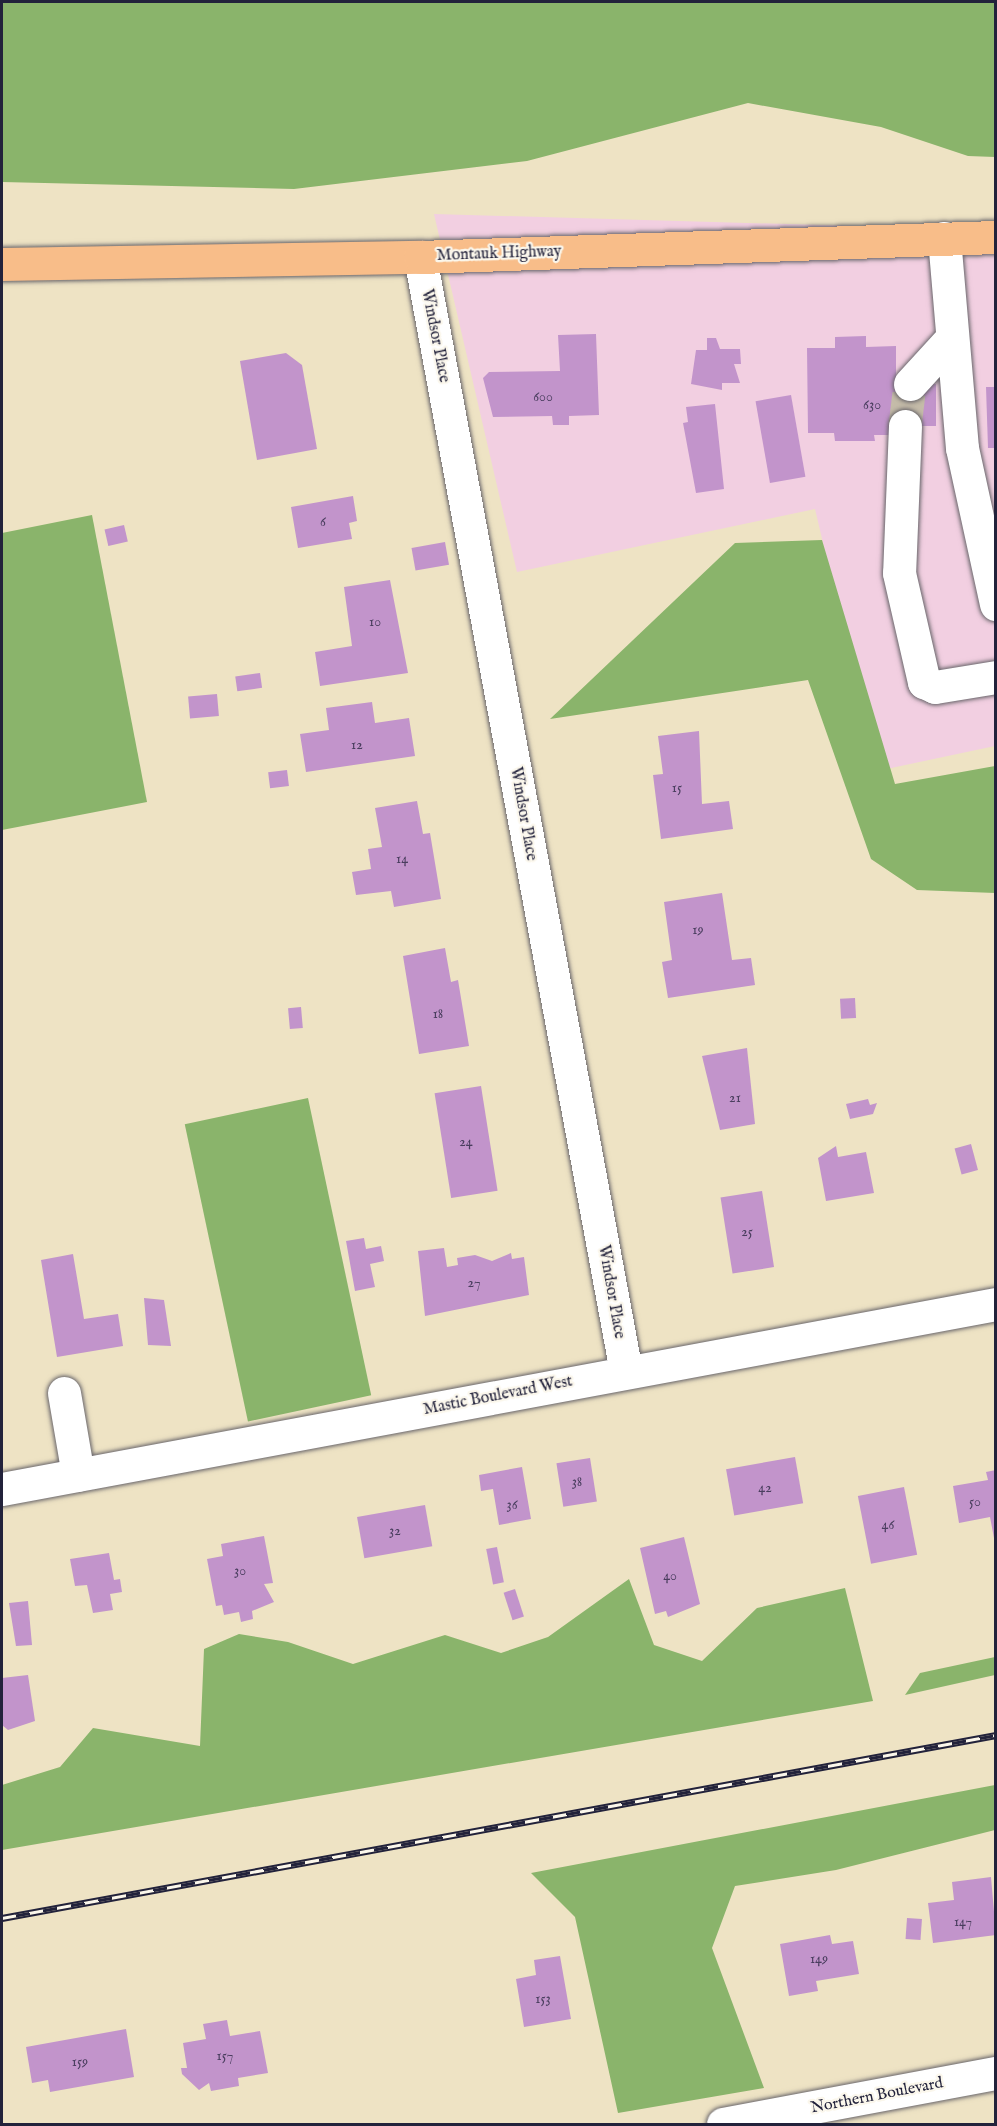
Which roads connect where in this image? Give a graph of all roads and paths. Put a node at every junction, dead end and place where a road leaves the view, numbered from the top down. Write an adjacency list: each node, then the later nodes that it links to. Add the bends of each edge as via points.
1 (996, 237): 2 (main road, Montauk Highway)
2 (944, 238): 3 (main road, Montauk Highway); 5 (street)
3 (420, 257): 4 (main road, Montauk Highway); 12 (street, Windsor Place)
4 (2, 264)
5 (952, 338): 6 (street); 8 (street, via 962,448)
6 (910, 384)
7 (905, 426): 10 (street, via 899,573 924,682 935,687)
8 (992, 572): 9 (street)
9 (996, 604)
10 (996, 677)
11 (996, 1304): 12 (street, Mastic Boulevard West)
12 (626, 1372): 14 (street, Mastic Boulevard West)
13 (64, 1393): 14 (street)
14 (78, 1474): 15 (street, Mastic Boulevard West)
15 (2, 1489)
16 (996, 2073): 17 (street, Northern Boulevard)
17 (723, 2124)

